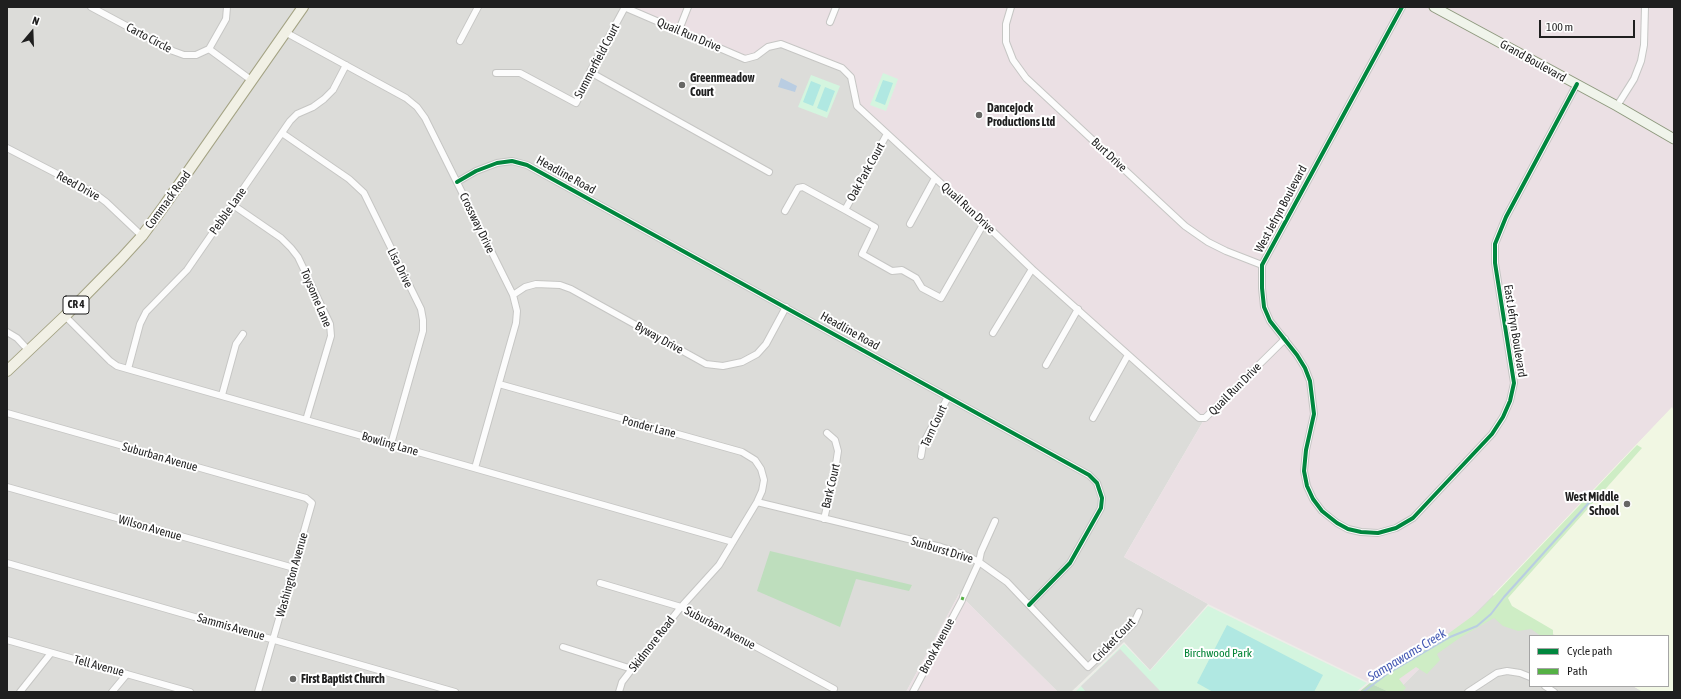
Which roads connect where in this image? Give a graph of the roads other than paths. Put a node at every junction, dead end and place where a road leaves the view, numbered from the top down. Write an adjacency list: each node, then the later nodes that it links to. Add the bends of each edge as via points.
1 (91, 7): 16 (street, Carto Circle, via 184,55 196,55)
2 (227, 7): 16 (street, via 226,19)
3 (303, 7): 14 (main road, Commack Road / CR 4)
4 (478, 7): 15 (street)
5 (624, 7): 13 (street, Quail Run Drive); 18 (street, Summerfield Court)
6 (688, 7): 13 (street)
7 (836, 7): 12 (street)
8 (1011, 7): 36 (street, Burt Drive, via 1006,24 1006,42 1013,60 1026,78 1185,226 1208,242)
9 (1402, 7): 36 (street, West Jefryn Boulevard)
10 (1434, 7): 21 (street, Grand Boulevard)
11 (1645, 7): 22 (street, via 1641,61)
12 (830, 22)
13 (679, 30): 24 (street, Quail Run Drive, via 745,59 756,56 768,47 781,44 842,68 851,77 857,106)
14 (285, 32): 17 (street, Crossway Drive); 20 (main road, Commack Road / CR 4)
15 (460, 41)
16 (209, 49): 20 (street)
17 (346, 65): 23 (street, Pebble Lane, via 333,90 313,107 297,114); 29 (street, Crossway Drive, via 406,98 417,107)
18 (590, 72): 19 (street, Summerfield Court, via 576,103 520,73); 27 (street)
19 (496, 73)
20 (252, 80): 35 (main road, Commack Road / CR 4)
21 (1577, 84): 22 (street, Grand Boulevard); 59 (street, East Jefryn Boulevard, via 1506,217 1495,244 1495,263 1514,383 1506,412 1495,429 1413,518 1396,528 1378,533 1348,529 1322,511 1307,486 1304,471)
22 (1618, 106): 25 (street, Grand Boulevard)
23 (282, 133): 30 (street, Pebble Lane); 58 (street, Lisa Drive, via 349,179 364,193 421,309 422,331)
24 (887, 134): 28 (street, Quail Run Drive); 32 (street, Oak Park Court)
25 (1674, 139)
26 (7, 148): 35 (street, Reed Drive, via 94,193)
27 (769, 172)
28 (935, 178): 33 (street, Quail Run Drive); 34 (street)
29 (457, 182): 38 (street, Crossway Drive); 39 (street, Headline Road, via 497,163 512,161 527,165)
30 (233, 205): 49 (street, Pebble Lane, via 187,270 146,312 140,324); 56 (street, Toysome Lane, via 281,238 291,248 298,257 330,324 330,336)
31 (785, 210): 32 (street, via 798,188 803,187)
32 (845, 210): 33 (street, via 875,227 862,254 892,271 902,270 916,278 922,288 941,298)
33 (984, 223): 37 (street, Quail Run Drive)
34 (910, 224)
35 (142, 236): 41 (main road, Commack Road / CR 4)
36 (1262, 265): 45 (street, West Jefryn Boulevard, via 1264,307 1270,321)
37 (1032, 269): 40 (street, Quail Run Drive); 43 (street)
38 (513, 295): 39 (street, Byway Drive, via 525,287 536,284 560,285 706,364 723,366 742,362 757,354 766,344); 51 (street, Crossway Drive, via 517,311 516,323)
39 (786, 307): 53 (street, Headline Road)
40 (1078, 309): 47 (street, Quail Run Drive); 48 (street)
41 (65, 316): 46 (main road, Commack Road / CR 4); 49 (street, Bowling Lane, via 110,361)
42 (7, 332): 46 (street)
43 (993, 333)
44 (243, 334): 52 (street, via 236,344)
45 (1285, 339): 47 (street, Quail Run Drive, via 1205,418 1199,418); 59 (street, West Jefryn Boulevard, via 1305,368 1310,381 1314,414)
46 (29, 351): 50 (main road, Commack Road / CR 4)
47 (1128, 356): 55 (street)
48 (1046, 365)
49 (128, 369): 52 (street, Bowling Lane)
50 (7, 371)
51 (499, 384): 61 (street, Crossway Drive); 63 (street, Ponder Lane, via 742,452 756,460 761,469 764,480)
52 (222, 396): 56 (street, Bowling Lane)
53 (948, 397): 60 (street, Tarn Court, via 923,444); 72 (street, Headline Road, via 1089,475 1097,483 1102,498 1101,508 1070,563)
54 (7, 413): 64 (street, Suburban Avenue, via 306,498)
55 (1093, 418)
56 (306, 420): 58 (street, Bowling Lane)
57 (827, 433): 65 (street, Bark Court, via 835,440 838,451)
58 (391, 444): 61 (street, Bowling Lane)
59 (1306, 450)
60 (921, 456)
61 (475, 468): 67 (street, Bowling Lane)
62 (7, 487): 70 (street, Wilson Avenue)
63 (757, 502): 65 (street, Sunburst Drive); 67 (street, Ponder Lane)
64 (312, 503): 70 (street, Washington Avenue)
65 (824, 519): 68 (street, Sunburst Drive, via 941,547)
66 (995, 521): 68 (street, Brook Avenue, via 980,552)
67 (733, 542): 73 (street, Skidmore Road, via 719,565)
68 (979, 562): 72 (street, Sunburst Drive, via 1006,582); 90 (street, Brook Avenue)
69 (7, 563): 76 (street, Sammis Avenue)
70 (294, 568): 76 (street, Washington Avenue)
71 (600, 583): 73 (street, Suburban Avenue)
72 (1029, 605): 79 (street, Sunburst Drive)
73 (681, 607): 80 (street, Skidmore Road); 83 (street, Suburban Avenue)
74 (1139, 612): 79 (street, Cricket Court, via 1134,623)
75 (7, 640): 78 (street, Tell Avenue)
76 (274, 640): 87 (street, Washington Avenue); 88 (street, Sammis Avenue)
77 (563, 647): 80 (street)
78 (51, 653): 81 (street, Tell Avenue); 84 (street)
79 (1088, 667)
80 (632, 669): 89 (street, Skidmore Road, via 622,682)
81 (127, 674): 85 (street); 86 (street, Tell Avenue)
82 (1529, 677): 91 (street, via 1507,671 1497,673)
83 (834, 689)
84 (20, 692)
85 (112, 692)
86 (190, 692)
87 (258, 692)
88 (455, 692)
89 (619, 692)
90 (913, 692)
91 (1468, 692)

